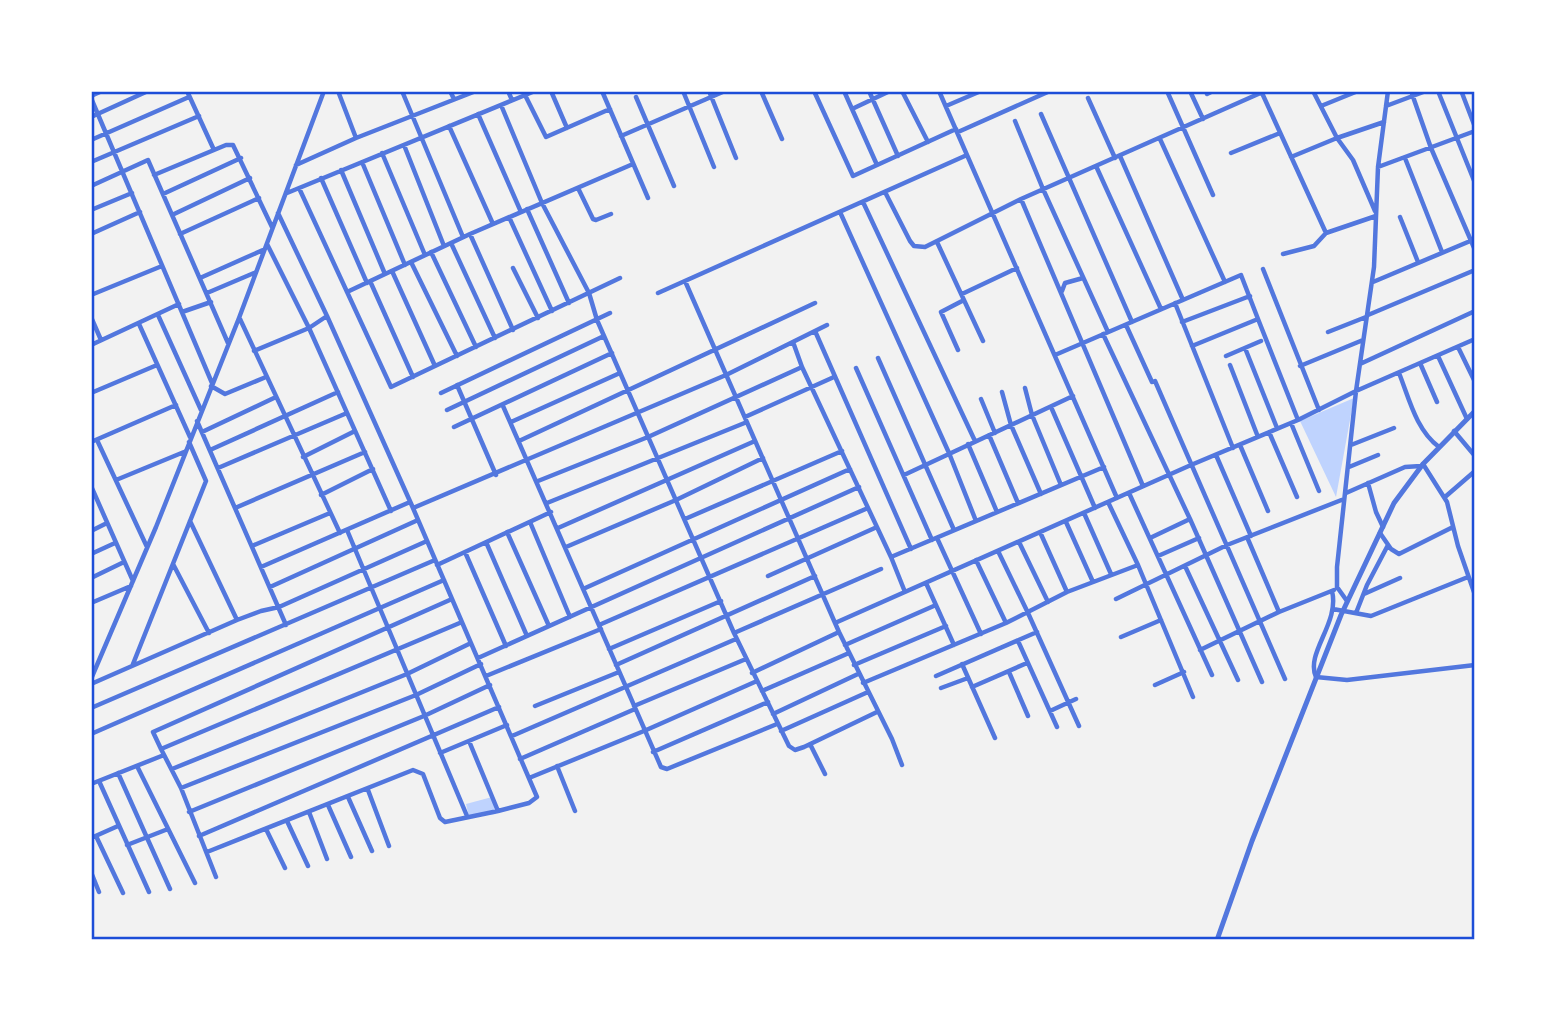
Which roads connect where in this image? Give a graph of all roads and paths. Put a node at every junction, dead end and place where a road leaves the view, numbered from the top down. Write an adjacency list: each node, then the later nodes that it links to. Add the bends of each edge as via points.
1 (102, 91): 39 (street)
2 (148, 91): 54 (street)
3 (187, 91): 40 (street)
4 (324, 91): 96 (street)
5 (338, 91): 73 (street)
6 (402, 91): 58 (street)
7 (450, 91): 44 (street)
8 (476, 91): 44 (street)
9 (508, 91): 46 (street)
10 (535, 91): 38 (street)
11 (551, 91): 65 (street)
12 (602, 91): 52 (street)
13 (683, 91): 51 (street)
14 (709, 91): 42 (street)
15 (725, 91): 42 (street)
16 (761, 91): 75 (street)
17 (814, 91): 97 (street, via 853,176)
18 (844, 91): 53 (street)
19 (869, 91): 45 (street)
20 (890, 91): 45 (street)
21 (902, 91): 79 (street)
22 (939, 91): 48 (street)
23 (981, 91): 48 (street)
24 (1049, 91): 68 (street)
25 (1167, 91): 66 (street)
26 (1190, 91): 60 (street)
27 (1213, 91): 36 (street)
28 (1313, 91): 49 (street)
29 (1358, 91): 49 (street)
30 (1388, 91): 50 (street)
31 (1426, 91): 37 (street)
32 (1438, 91): 77 (street)
33 (1264, 92): 34 (street); 70 (street)
34 (1254, 93): 60 (street)
35 (1462, 93): 67 (street)
36 (1207, 94)
37 (1412, 94): 50 (street); 81 (street)
38 (525, 95): 46 (street); 65 (street, via 546,137)
39 (91, 97): 54 (street)
40 (190, 97): 57 (street); 69 (street)
41 (636, 97): 63 (street)
42 (711, 97): 51 (street); 91 (street)
43 (1088, 98): 88 (street)
44 (454, 99): 58 (street)
45 (872, 99): 53 (street); 87 (street)
46 (512, 100): 47 (street)
47 (500, 105): 55 (street); 122 (street)
48 (946, 106): 68 (street)
49 (1321, 106): 74 (street)
50 (1386, 106): 62 (street)
51 (690, 107): 63 (street); 99 (street)
52 (610, 109): 65 (street); 71 (street)
53 (852, 109): 97 (street)
54 (98, 114): 59 (street); 69 (street)
55 (478, 114): 64 (street); 126 (street)
56 (1041, 114): 106 (street)
57 (199, 116): 82 (street); 83 (street)
58 (412, 116): 72 (street); 73 (street)
59 (91, 117)
60 (1203, 119): 66 (street)
61 (1015, 121): 112 (street)
62 (1384, 122): 74 (street); 100 (street)
63 (648, 125): 71 (street); 109 (street)
64 (449, 126): 72 (street); 135 (street)
65 (567, 128)
66 (1183, 128): 76 (street); 117 (street)
67 (1475, 129): 77 (street)
68 (957, 130): 79 (street); 86 (street)
69 (106, 133): 78 (street); 83 (street)
70 (1280, 133): 85 (street); 89 (street)
71 (621, 136): 95 (street)
72 (422, 137): 80 (street); 141 (street)
73 (356, 138): 96 (street)
74 (1337, 138): 89 (street); 132 (street, via 1353,160)
75 (782, 139)
76 (1160, 139): 88 (street); 168 (street)
77 (1456, 139): 81 (street); 107 (street)
78 (91, 140)
79 (928, 142): 87 (street)
80 (404, 145): 84 (street); 146 (street)
81 (1431, 148): 92 (street); 142 (street)
82 (214, 150): 90 (street, via 231,144); 103 (street)
83 (114, 152): 93 (street); 102 (street)
84 (382, 153): 94 (street); 151 (street)
85 (1231, 153)
86 (967, 155): 113 (street); 128 (street)
87 (898, 156): 97 (street)
88 (1118, 157): 98 (street); 178 (street)
89 (1291, 157): 137 (street)
90 (241, 158): 104 (street); 116 (street)
91 (736, 158)
92 (1405, 158): 100 (street); 148 (street)
93 (91, 162)
94 (362, 162): 101 (street); 154 (street)
95 (633, 164): 111 (street); 119 (street)
96 (295, 165): 115 (street)
97 (877, 165)
98 (1096, 166): 106 (street); 184 (street)
99 (715, 167)
100 (1378, 167): 132 (street)
101 (341, 170): 105 (street); 162 (street)
102 (123, 172): 103 (street, via 148,160); 108 (street); 114 (street)
103 (154, 175): 116 (street)
104 (250, 178): 118 (street); 130 (street)
105 (321, 178): 110 (street); 167 (street)
106 (1068, 178): 112 (street); 197 (street)
107 (1475, 183)
108 (91, 186)
109 (674, 186)
110 (299, 188): 115 (street); 170 (street)
111 (578, 188): 122 (street); 131 (street, via 593,219)
112 (1043, 189): 120 (street); 165 (street)
113 (885, 192): 121 (street); 143 (street, via 914,246)
114 (132, 193): 124 (street); 125 (street)
115 (285, 193): 129 (street)
116 (163, 194): 130 (street)
117 (1213, 195)
118 (259, 198): 136 (street); 139 (street)
119 (648, 198)
120 (1021, 199): 128 (street); 171 (street)
121 (863, 202): 127 (street); 296 (street)
122 (542, 203): 123 (street); 173 (street)
123 (527, 209): 126 (street); 180 (street)
124 (91, 211)
125 (140, 212): 138 (street); 155 (street)
126 (521, 212): 133 (street)
127 (840, 212): 166 (street); 307 (street)
128 (993, 212): 143 (street); 157 (street)
129 (278, 213): 136 (street); 192 (street)
130 (172, 215): 139 (street)
131 (611, 215)
132 (1376, 215): 137 (street); 169 (street)
133 (509, 217): 135 (street); 185 (street)
134 (1400, 217): 153 (street)
135 (493, 224): 140 (street)
136 (272, 228): 145 (street)
137 (1326, 233): 150 (street, via 1314,246)
138 (91, 234)
139 (180, 234): 163 (street)
140 (470, 234): 141 (street); 203 (street)
141 (463, 237): 144 (street)
142 (1473, 239): 147 (street); 148 (street)
143 (937, 242): 177 (street)
144 (451, 243): 146 (street); 208 (street)
145 (266, 246): 161 (street); 163 (street); 202 (street)
146 (444, 246): 149 (street)
147 (1475, 250)
148 (1442, 251): 153 (street)
149 (431, 253): 151 (street); 220 (street)
150 (1283, 254)
151 (425, 256): 152 (street)
152 (411, 262): 154 (street); 227 (street)
153 (1418, 262): 169 (street)
154 (405, 265): 160 (street)
155 (162, 266): 175 (street); 183 (street)
156 (513, 268): 194 (street)
157 (1017, 268): 177 (street); 226 (street)
158 (1263, 269): 236 (street)
159 (1475, 270): 190 (street)
160 (392, 271): 162 (street); 235 (street)
161 (256, 272): 172 (street); 193 (street)
162 (385, 274): 167 (street)
163 (200, 278): 172 (street)
164 (620, 278): 173 (street)
165 (1083, 278): 171 (street, via 1065,283); 206 (street)
166 (685, 281): 174 (street); 222 (street)
167 (368, 282): 170 (street); 243 (street)
168 (1225, 282): 176 (street, via 1241,275); 178 (street)
169 (1372, 282): 190 (street)
170 (347, 292): 243 (street, via 391,387)
171 (1061, 292): 215 (street)
172 (207, 293): 179 (street)
173 (589, 293): 180 (street); 196 (street)
174 (658, 293)
175 (91, 295)
176 (1250, 296): 195 (street); 198 (street)
177 (963, 297): 212 (street); 223 (street, via 941,312)
178 (1183, 300): 182 (street)
179 (211, 302): 187 (street); 216 (street)
180 (569, 303): 185 (street)
181 (815, 303): 222 (street)
182 (1175, 303): 184 (street); 198 (street)
183 (179, 304): 187 (street); 189 (street)
184 (1161, 309): 197 (street)
185 (552, 311): 194 (street)
186 (1475, 311): 232 (street)
187 (182, 312): 246 (street)
188 (610, 313): 196 (street)
189 (158, 315): 199 (street); 267 (street)
190 (1367, 316): 205 (street); 211 (street)
191 (91, 317): 210 (street)
192 (327, 317): 202 (street); 348 (street)
193 (239, 318): 216 (street); 224 (street)
194 (538, 318): 203 (street)
195 (1258, 319): 218 (street); 276 (street)
196 (597, 320): 207 (street); 247 (street)
197 (1132, 322): 200 (street)
198 (1182, 322): 218 (street)
199 (139, 324): 210 (street); 233 (street)
200 (1126, 324): 206 (street); 316 (street)
201 (827, 325): 204 (street)
202 (309, 328): 224 (street); 252 (street)
203 (513, 330): 208 (street)
204 (814, 331): 214 (street); 244 (street)
205 (1328, 332)
206 (1105, 333): 215 (street); 327 (street)
207 (604, 336): 225 (street); 260 (street)
208 (495, 338): 220 (street)
209 (1475, 339): 219 (street)
210 (102, 340): 217 (street)
211 (1363, 340): 232 (street); 236 (street)
212 (983, 341)
213 (1261, 341): 221 (street)
214 (793, 342): 237 (street); 241 (street)
215 (1083, 342): 226 (street); 336 (street)
216 (228, 344): 246 (street)
217 (91, 345)
218 (1192, 346): 302 (street)
219 (1458, 346): 229 (street); 245 (street)
220 (476, 347): 227 (street)
221 (1245, 348): 228 (street); 282 (street)
222 (715, 350): 241 (street); 250 (street)
223 (958, 350)
224 (254, 351): 242 (street)
225 (612, 354): 239 (street); 263 (street)
226 (1055, 355): 256 (street)
227 (457, 356): 235 (street)
228 (1226, 356)
229 (1438, 356): 231 (street); 275 (street)
230 (878, 358): 315 (street)
231 (1420, 363): 240 (street); 261 (street)
232 (1360, 364): 251 (street)
233 (158, 365): 254 (street); 262 (street)
234 (1230, 365): 291 (street)
235 (435, 366): 243 (street)
236 (1300, 366): 266 (street)
237 (802, 367): 248 (street); 258 (street)
238 (856, 368): 326 (street)
239 (620, 373): 250 (street); 278 (street)
240 (1398, 373): 251 (street); 301 (street, via 1420,425)
241 (726, 375): 258 (street); 270 (street)
242 (266, 377): 246 (street, via 225,394); 257 (street)
243 (413, 377)
244 (834, 377): 248 (street); 399 (street)
245 (1475, 382)
246 (211, 384): 267 (street)
247 (457, 385): 255 (street); 260 (street)
248 (813, 386): 274 (street); 304 (street)
249 (1025, 388): 271 (street)
250 (628, 390): 270 (street); 294 (street)
251 (1356, 391): 266 (street); 300 (street)
252 (338, 392): 269 (street); 272 (street)
253 (1002, 392): 280 (street)
254 (91, 393)
255 (441, 393)
256 (1073, 396): 264 (street); 318 (street)
257 (276, 397): 272 (street); 286 (street)
258 (736, 397): 274 (street); 290 (street)
259 (981, 399): 288 (street)
260 (465, 402): 265 (street); 273 (street)
261 (1437, 402)
262 (176, 405): 292 (street); 293 (street)
263 (503, 405): 273 (street); 278 (street)
264 (1051, 407): 271 (street); 328 (street)
265 (447, 410)
266 (1318, 410): 276 (street)
267 (201, 411): 277 (street)
268 (1475, 411): 275 (street)
269 (347, 413): 284 (street); 289 (street)
270 (638, 414): 290 (street); 314 (street)
271 (1032, 415): 280 (street); 334 (street)
272 (285, 417): 289 (street); 303 (street)
273 (472, 419): 281 (street); 325 (street)
274 (746, 419): 295 (street); 312 (street)
275 (1467, 419): 285 (street)
276 (1298, 420): 279 (street)
277 (197, 421): 286 (street); 292 (street)
278 (511, 422): 294 (street)
279 (1291, 423): 282 (street); 338 (street)
280 (1011, 425): 288 (street); 340 (street)
281 (454, 427)
282 (1277, 428): 287 (street)
283 (1394, 428): 300 (street)
284 (355, 431): 306 (street); 311 (street)
285 (1454, 431): 301 (street); 310 (street)
286 (202, 432): 303 (street)
287 (1269, 432): 291 (street); 344 (street)
288 (992, 434): 296 (street); 352 (street)
289 (294, 437): 311 (street); 320 (street)
290 (648, 437): 312 (street); 332 (street)
291 (1258, 437): 299 (street)
292 (190, 439): 305 (street); 368 (street, via 206,481)
293 (97, 440): 297 (street); 330 (street)
294 (519, 440): 314 (street)
295 (755, 441): 313 (street); 331 (street)
296 (975, 441): 298 (street)
297 (91, 443)
298 (968, 444): 307 (street); 360 (street)
299 (1240, 445): 302 (street); 361 (street)
300 (1351, 445): 319 (street)
301 (1439, 447): 317 (street)
302 (1233, 448): 308 (street)
303 (210, 450): 320 (street)
304 (842, 451): 322 (street); 329 (street)
305 (184, 452): 330 (street); 397 (street)
306 (365, 452): 321 (street); 324 (street)
307 (949, 453): 315 (street); 369 (street)
308 (1216, 455): 316 (street); 383 (street)
309 (1378, 455): 319 (street)
310 (1475, 456)
311 (303, 457): 324 (street)
312 (657, 457): 331 (street); 351 (street)
313 (763, 458): 329 (street); 346 (street)
314 (528, 460): 325 (street); 332 (street)
315 (925, 464): 326 (street); 377 (street)
316 (1191, 465): 327 (street); 393 (street)
317 (1422, 465): 333 (street); 343 (street); 378 (street)
318 (1104, 467): 328 (street); 345 (street)
319 (1348, 467): 342 (street)
320 (218, 468): 354 (street)
321 (373, 469): 341 (street); 358 (street)
322 (850, 469): 337 (street); 347 (street)
323 (1475, 471): 343 (street)
324 (311, 475): 341 (street); 354 (street)
325 (496, 475): 355 (street)
326 (904, 475): 387 (street)
327 (1168, 475): 336 (street); 365 (street)
328 (1082, 476): 334 (street); 357 (street)
329 (772, 479): 347 (street); 364 (street)
330 (116, 480): 397 (street)
331 (667, 480): 346 (street); 375 (street)
332 (538, 481): 351 (street)
333 (1368, 483): 342 (street); 378 (street)
334 (1061, 485): 340 (street)
335 (91, 486): 350 (street)
336 (1143, 486): 339 (street)
337 (859, 487): 356 (street); 367 (street)
338 (1320, 491)
339 (1129, 493): 345 (street); 384 (street)
340 (1041, 494): 352 (street)
341 (321, 495): 362 (street)
342 (1345, 496): 383 (street); 432 (street)
343 (1445, 496): 374 (street)
344 (1297, 497)
345 (1117, 498): 349 (street)
346 (676, 500): 364 (street); 396 (street)
347 (781, 500): 367 (street); 388 (street)
348 (410, 502): 355 (street); 358 (street)
349 (1108, 502): 357 (street); 412 (street)
350 (98, 503): 353 (street); 372 (street)
351 (547, 503): 359 (street)
352 (1018, 503): 360 (street)
353 (91, 506)
354 (235, 508): 395 (street)
355 (413, 508): 366 (street)
356 (868, 508): 373 (street); 386 (street)
357 (1095, 508): 363 (street)
358 (391, 511): 376 (street)
359 (551, 512): 370 (street); 375 (street)
360 (997, 512): 369 (street)
361 (1268, 512)
362 (330, 513): 381 (street); 395 (street)
363 (1084, 513): 371 (street); 418 (street)
364 (685, 519): 388 (street)
365 (1190, 519): 384 (street); 385 (street)
366 (418, 520): 389 (street); 398 (street)
367 (790, 520): 386 (street); 406 (street)
368 (190, 521): 411 (street); 458 (street)
369 (976, 521): 377 (street)
370 (530, 522): 380 (street); 457 (street)
371 (1066, 522): 382 (street); 427 (street)
372 (107, 523): 379 (street); 392 (street)
373 (877, 527): 405 (street); 407 (street)
374 (1453, 527): 394 (street, via 1399,554); 422 (street)
375 (558, 528): 396 (street)
376 (347, 530): 381 (street); 398 (street)
377 (954, 530): 387 (street)
378 (1381, 530): 394 (street); 444 (street)
379 (91, 531)
380 (508, 532): 390 (street); 465 (street)
381 (340, 533): 414 (street)
382 (1040, 533): 391 (street); 437 (street)
383 (1249, 536): 393 (street); 453 (street)
384 (1150, 538): 404 (street)
385 (1199, 538): 403 (street); 404 (street)
386 (798, 539): 407 (street); 424 (street)
387 (934, 539): 399 (street); 417 (street)
388 (693, 540): 406 (street); 434 (street)
389 (427, 541): 410 (street); 415 (street)
390 (486, 542): 401 (street); 474 (street)
391 (1019, 542): 400 (street); 445 (street)
392 (115, 543): 402 (street); 409 (street)
393 (1227, 545): 403 (street); 460 (street)
394 (1388, 545): 439 (street)
395 (252, 546): 414 (street)
396 (566, 547): 434 (street)
397 (147, 548): 429 (street)
398 (355, 548): 415 (street); 431 (street)
399 (911, 548): 405 (street)
400 (998, 551): 408 (street); 454 (street)
401 (465, 552): 410 (street); 481 (street)
402 (91, 554)
403 (1207, 555): 413 (street); 469 (street)
404 (1158, 556): 419 (street)
405 (891, 557): 436 (street)
406 (703, 558): 424 (street); 449 (street)
407 (807, 558): 420 (street); 421 (street)
408 (976, 560): 417 (street); 463 (street)
409 (124, 562): 423 (street); 429 (street)
410 (436, 562): 426 (street); 433 (street)
411 (173, 563): 472 (street); 495 (street)
412 (1138, 565): 418 (street); 430 (street)
413 (1185, 566): 419 (street); 477 (street)
414 (261, 567): 431 (street)
415 (364, 568): 433 (street); 448 (street)
416 (881, 569): 438 (street)
417 (953, 572): 428 (street); 473 (street)
418 (1111, 574): 427 (street)
419 (1167, 575): 430 (street); 484 (street)
420 (768, 576)
421 (815, 576): 438 (street); 456 (street)
422 (1468, 577): 440 (street); 455 (street, via 1371,616)
423 (91, 578)
424 (711, 578): 443 (street); 467 (street)
425 (1400, 578): 439 (street)
426 (444, 580): 441 (street); 450 (street)
427 (1093, 582): 437 (street)
428 (926, 583): 436 (street); 447 (street)
429 (132, 584): 446 (street); 509 (street)
430 (1146, 586): 442 (street); 459 (street)
431 (270, 587): 448 (street)
432 (1337, 587): 435 (street); 444 (street)
433 (372, 589): 450 (street); 464 (street)
434 (583, 589): 449 (street)
435 (1332, 591): 451 (street); 453 (street)
436 (905, 592): 462 (street)
437 (1067, 592): 445 (street)
438 (822, 594): 462 (street); 475 (street)
439 (1363, 594): 455 (street)
440 (1475, 595)
441 (453, 599): 461 (street); 468 (street)
442 (1116, 599)
443 (721, 601): 456 (street); 483 (street)
444 (1347, 601): 452 (street)
445 (1048, 602): 454 (street)
446 (91, 603)
447 (936, 605): 466 (street); 480 (street)
448 (279, 607): 458 (street); 464 (street)
449 (591, 607): 457 (street); 467 (street)
450 (381, 609): 468 (street); 540 (street)
451 (1333, 609): 452 (street); 505 (street, via 1313,666)
452 (1343, 611): 455 (street); 505 (street)
453 (1279, 612): 460 (street)
454 (1028, 613): 463 (street); 471 (street)
455 (1356, 613)
456 (727, 616): 475 (street); 492 (street)
457 (570, 617): 465 (street)
458 (237, 620): 472 (street)
459 (1161, 620): 476 (street); 497 (street)
460 (1260, 621): 469 (street); 507 (street)
461 (462, 622): 479 (street); 485 (street)
462 (835, 623): 470 (street)
463 (1006, 623): 473 (street)
464 (286, 625): 528 (street)
465 (549, 626): 474 (street)
466 (946, 626): 482 (street); 493 (street)
467 (600, 627): 483 (street); 503 (street)
468 (389, 629): 485 (street); 546 (street, via 153,732)
469 (1240, 631): 477 (street); 511 (street)
470 (839, 632): 480 (street); 498 (street)
471 (1037, 632): 478 (street); 524 (street)
472 (209, 633): 495 (street)
473 (981, 634): 482 (street)
474 (527, 636): 481 (street)
475 (735, 636): 488 (street); 516 (street)
476 (1121, 637)
477 (1219, 640): 484 (street); 508 (street)
478 (1018, 641): 489 (street); 491 (street)
479 (471, 643): 487 (street); 500 (street)
480 (845, 645): 486 (street)
481 (506, 646): 487 (street)
482 (954, 646): 512 (street)
483 (609, 649): 492 (street)
484 (1200, 650): 502 (street)
485 (397, 651): 500 (street); 546 (street)
486 (849, 653): 493 (street); 518 (street)
487 (478, 658): 490 (street)
488 (746, 659): 498 (street); 527 (street)
489 (1027, 663): 499 (street); 529 (street)
490 (481, 664): 503 (street); 520 (street)
491 (962, 664): 504 (street); 506 (street)
492 (616, 665): 496 (street)
493 (854, 665): 501 (street)
494 (1475, 665): 505 (street, via 1347,680)
495 (132, 666): 509 (street)
496 (619, 672): 516 (street); 526 (street)
497 (1184, 672): 514 (street); 521 (street)
498 (752, 673): 510 (street)
499 (1009, 673): 515 (street); 533 (street)
500 (407, 674): 520 (street); 553 (street)
501 (858, 674): 512 (street); 531 (street)
502 (1212, 675)
503 (486, 676): 513 (street)
504 (936, 676)
505 (1316, 677): 590 (street)
506 (968, 678): 515 (street); 517 (street)
507 (1285, 679)
508 (1238, 680)
509 (91, 681)
510 (757, 681): 518 (street); 538 (street)
511 (1262, 682)
512 (863, 683): 519 (street)
513 (489, 685): 525 (street); 532 (street)
514 (1155, 685)
515 (972, 687): 543 (street)
516 (626, 688): 527 (street); 542 (street)
517 (941, 688)
518 (762, 691): 523 (street)
519 (868, 692): 530 (street); 539 (street)
520 (416, 695): 532 (street); 559 (street)
521 (1193, 697)
522 (1076, 699): 524 (street)
523 (768, 702): 531 (street); 547 (street)
524 (1069, 702): 529 (street); 536 (street)
525 (499, 706): 535 (street); 541 (street)
526 (535, 706)
527 (634, 707): 538 (street); 549 (street)
528 (91, 708)
529 (1050, 711): 537 (street)
530 (877, 712): 545 (street); 551 (street)
531 (773, 714): 534 (street)
532 (424, 716): 541 (street); 565 (street)
533 (1028, 716)
534 (777, 724): 539 (street); 547 (street, via 667,769)
535 (507, 725): 542 (street); 544 (street)
536 (1079, 726)
537 (1057, 727)
538 (644, 731): 547 (street); 552 (street)
539 (781, 731): 545 (street, via 792,749)
540 (91, 734)
541 (432, 735): 548 (street); 572 (street)
542 (512, 736): 549 (street)
543 (995, 738)
544 (469, 741): 548 (street); 563 (street)
545 (810, 744): 555 (street)
546 (162, 752): 550 (street); 553 (street)
547 (653, 752)
548 (440, 753): 567 (street)
549 (520, 759): 556 (street)
550 (137, 765): 554 (street); 570 (street)
551 (902, 765)
552 (557, 766): 556 (street); 564 (street)
553 (172, 769): 559 (street)
554 (118, 773): 557 (street); 574 (street)
555 (825, 774)
556 (529, 778): 563 (street, via 536,799)
557 (99, 781): 558 (street); 569 (street)
558 (91, 784)
559 (181, 788): 565 (street)
560 (368, 790): 561 (street); 567 (street, via 419,770 443,821); 576 (street)
561 (348, 797): 562 (street); 577 (street)
562 (328, 805): 566 (street); 579 (street)
563 (498, 811): 567 (street)
564 (575, 811)
565 (189, 812): 572 (street)
566 (309, 813): 568 (street); 580 (street)
567 (467, 816)
568 (287, 821): 571 (street); 581 (street)
569 (118, 826): 573 (street); 575 (street)
570 (168, 829): 574 (street); 585 (street)
571 (267, 829): 578 (street); 582 (street)
572 (199, 836): 578 (street)
573 (93, 837): 589 (street)
574 (148, 839): 575 (street); 586 (street)
575 (127, 845): 588 (street)
576 (389, 846)
577 (372, 850)
578 (206, 852): 584 (street)
579 (351, 857)
580 (327, 859)
581 (308, 866)
582 (285, 868)
583 (91, 872): 587 (street)
584 (216, 877)
585 (195, 883)
586 (170, 889)
587 (99, 892)
588 (149, 892)
589 (123, 893)
590 (1217, 940)

